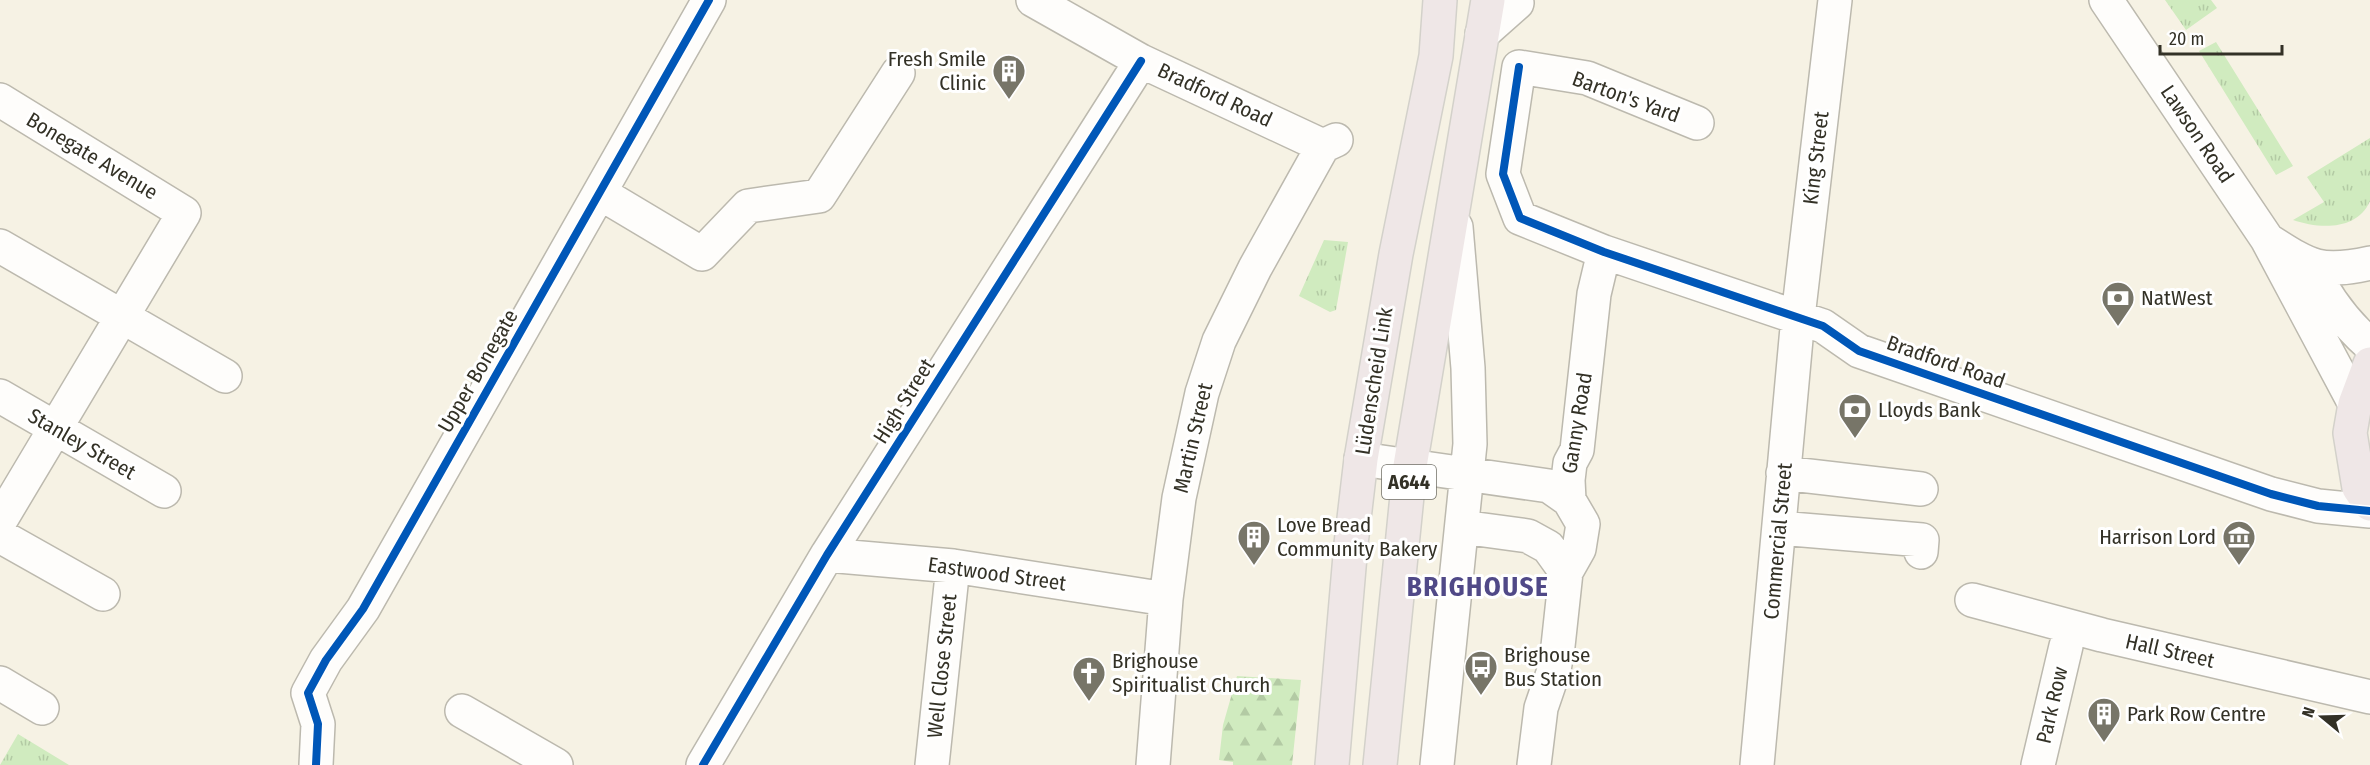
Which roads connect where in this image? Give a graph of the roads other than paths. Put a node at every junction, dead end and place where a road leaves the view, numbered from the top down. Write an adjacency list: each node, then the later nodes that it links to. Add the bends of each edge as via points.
1 (709, 0): 12 (street, Upper Bonegate)
2 (1033, 0): 7 (street, Bradford Road)
3 (1440, 0): 28 (main road, Lüdenscheid Link / A644, via 1436,56 1396,254)
4 (1835, 0): 21 (street, King Street)
5 (2106, 0): 15 (street, Lawson Road)
6 (1503, 2): 13 (main road, A644, via 1482,34)
7 (1141, 61): 11 (street, Bradford Road); 42 (street, High Street)
8 (898, 74): 12 (street, via 819,196 748,206 702,254)
9 (0, 100): 20 (street, Bonegate Avenue, via 184,213)
10 (1697, 123): 14 (street, Barton's Yard, via 1587,78 1519,67 1503,174)
11 (1329, 143): 46 (street, Martin Street, via 1255,268 1220,340 1189,446)
12 (600, 193): 54 (street, Upper Bonegate, via 363,609 326,660 308,693 318,724)
13 (1454, 201): 29 (main road, A644); 31 (street, via 1468,368)
14 (1520, 218): 17 (street, Bradford Road)
15 (2267, 238): 19 (street, Lawson Road); 26 (street, Lawson Road)
16 (0, 246): 20 (street)
17 (1604, 252): 21 (street, Bradford Road); 34 (street, Ganny Road, via 1594,294 1576,450 1570,463)
18 (2370, 263): 19 (street, Lawson Road, via 2339,270)
19 (2312, 265): 22 (street, via 2331,304)
20 (122, 316): 24 (street); 27 (street)
21 (1798, 317): 30 (street, Commercial Street); 36 (street, Bradford Road, via 1823,326 1859,351 2271,494 2318,506)
22 (2370, 345)
23 (2370, 364): 26 (main road)
24 (225, 376)
25 (0, 396): 27 (street, Stanley Street)
26 (2355, 404): 35 (main road, via 2350,433 2354,464 2359,488)
27 (56, 428): 33 (street, Stanley Street); 37 (street)
28 (1361, 459): 29 (street); 58 (main road, Lüdenscheid Link / A644)
29 (1410, 466): 31 (street); 59 (main road, A644)
30 (1784, 472): 32 (street); 39 (street, Commercial Street)
31 (1467, 473): 34 (street, via 1549,486); 38 (street)
32 (1920, 489)
33 (164, 491)
34 (1569, 500): 44 (street, Ganny Road, via 1583,524 1579,549)
35 (2370, 504)
36 (2370, 511)
37 (0, 521)
38 (1462, 527): 44 (street, via 1528,536 1548,547); 60 (street)
39 (1779, 528): 41 (street, via 1922,540); 62 (street, Commercial Street)
40 (0, 536): 45 (street)
41 (1921, 552)
42 (827, 555): 43 (street, Eastwood Street); 56 (street, High Street)
43 (953, 567): 46 (street, Eastwood Street); 57 (street, Well Close Street)
44 (1566, 572): 61 (street, Ganny Road, via 1558,646 1541,708)
45 (103, 594)
46 (1166, 599): 53 (street, Martin Street)
47 (1972, 600): 50 (street, Hall Street, via 2102,635)
48 (2066, 646): 63 (street, Park Row)
49 (0, 682): 51 (street)
50 (2370, 697)
51 (42, 708)
52 (462, 711): 55 (street)
53 (1153, 761)
54 (316, 765)
55 (556, 765)
56 (703, 765)
57 (932, 765)
58 (1332, 765)
59 (1380, 765)
60 (1437, 765)
61 (1534, 765)
62 (1757, 765)
63 (2038, 765)

